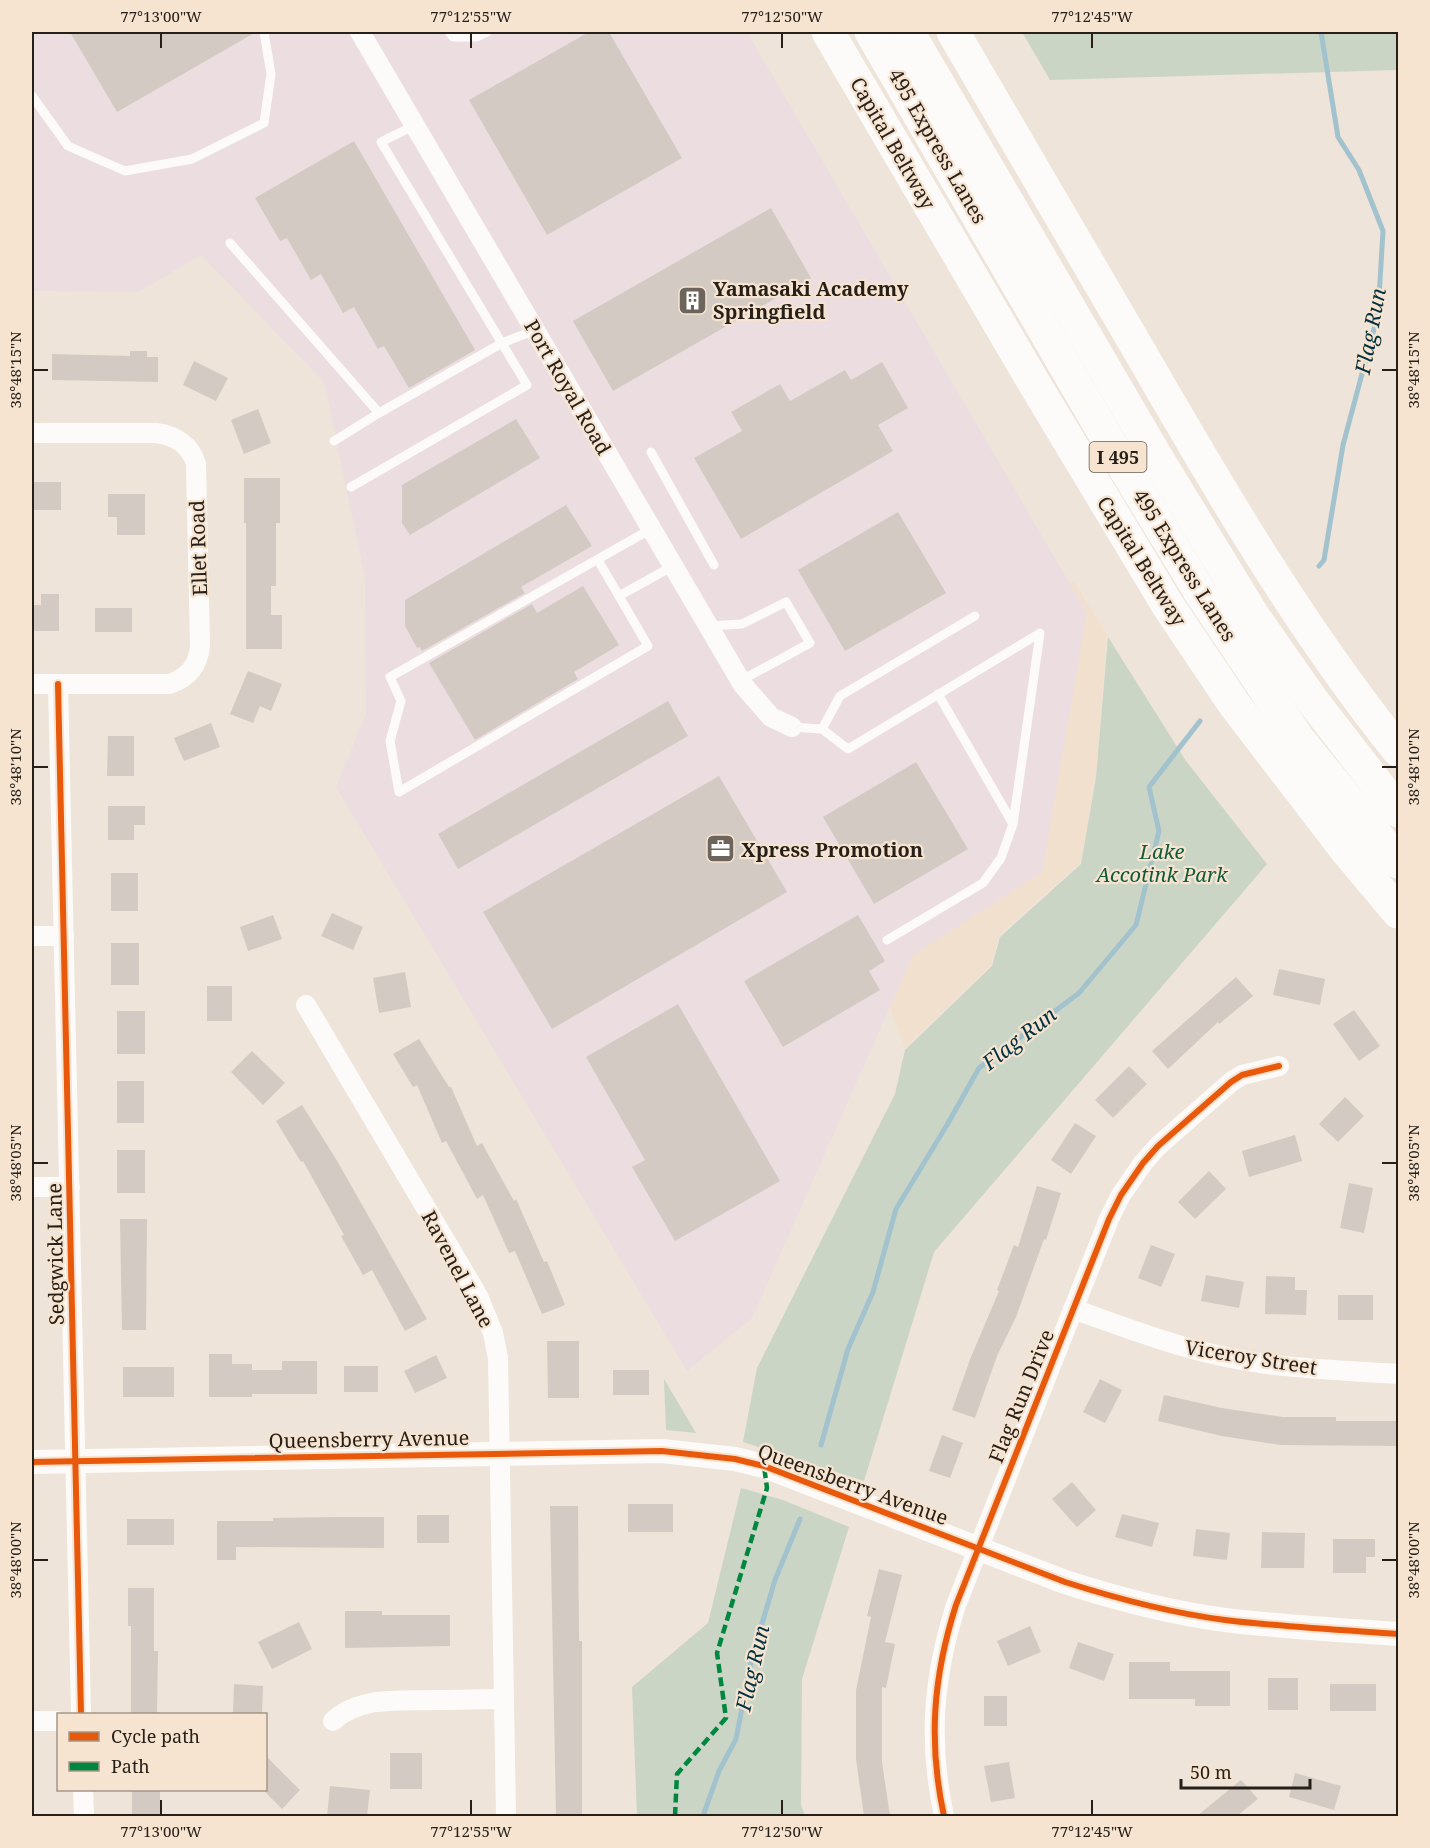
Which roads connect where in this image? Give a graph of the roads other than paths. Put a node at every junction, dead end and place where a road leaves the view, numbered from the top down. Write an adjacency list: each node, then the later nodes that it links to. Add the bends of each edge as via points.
1 (264, 32): 11 (lane, via 271,74 264,123 192,159 125,171 68,146)
2 (360, 32): 12 (street, Port Royal Road)
3 (449, 32): 4 (lane, via 453,37 477,38)
4 (487, 32)
5 (828, 32): 38 (highway, Capital Beltway / I 495, via 1172,612 1288,777)
6 (870, 32): 37 (highway, 495 Express Lanes / I 495, via 1200,592 1299,740)
7 (908, 32): 35 (highway, 495 Express Lanes / I 495, via 1248,608 1312,700)
8 (953, 32): 10 (highway)
9 (960, 32): 10 (highway)
10 (986, 89): 34 (highway, via 1270,571)
11 (32, 96)
12 (415, 125): 14 (street, Port Royal Road); 15 (lane, via 381,142)
13 (230, 243): 16 (lane)
14 (535, 330): 15 (lane); 21 (street, Port Royal Road)
15 (502, 343): 16 (lane); 20 (lane, via 527,385)
16 (379, 413): 18 (lane)
17 (32, 433): 30 (street, Ellet Road, via 169,435 185,444 195,464 200,646 195,666 169,684)
18 (334, 441)
19 (651, 452): 23 (lane)
20 (351, 487)
21 (651, 529): 22 (lane); 24 (street, Port Royal Road)
22 (598, 560): 25 (lane); 25 (lane, via 390,677 401,701 390,741 399,792 648,646)
23 (714, 565)
24 (673, 566): 25 (lane); 27 (street, Port Royal Road)
25 (619, 596)
26 (975, 616): 33 (lane, via 840,696)
27 (708, 626): 28 (street, Port Royal Road); 28 (lane, via 742,624 786,602 810,643)
28 (740, 681): 32 (street, Port Royal Road, via 771,717)
29 (32, 684): 30 (street, Ellet Road)
30 (58, 684): 40 (street, Sedgwick Lane)
31 (938, 694): 33 (lane, via 848,749); 36 (lane); 36 (lane, via 1040,633)
32 (792, 727): 33 (lane)
33 (822, 729)
34 (1398, 750)
35 (1398, 811)
36 (1014, 825): 41 (lane, via 1001,858 983,882)
37 (1398, 862)
38 (1398, 912)
39 (32, 936): 40 (street)
40 (64, 936): 45 (street, Sedgwick Lane)
41 (887, 940)
42 (306, 1005): 48 (street, Ravenel Lane, via 486,1313 498,1358)
43 (1279, 1066): 46 (street, Flag Run Drive, via 1242,1075 1231,1082 1143,1163 1109,1220)
44 (32, 1187): 45 (street)
45 (70, 1187): 49 (street, Sedgwick Lane)
46 (1073, 1309): 47 (street, Viceroy Street, via 1173,1345 1227,1358 1285,1367); 51 (street, Flag Run Drive)
47 (1398, 1374)
48 (500, 1454): 49 (street, Queensberry Avenue); 51 (street, Queensberry Avenue, via 662,1451 735,1459 790,1475); 53 (street, Ravenel Lane)
49 (76, 1461): 50 (street, Queensberry Avenue); 54 (street, Sedgwick Lane)
50 (32, 1462)
51 (978, 1549): 52 (street, Queensberry Avenue, via 1065,1582 1166,1610 1278,1626); 61 (street, Flag Run Drive, via 947,1634 938,1672 933,1746)
52 (1398, 1634)
53 (504, 1699): 57 (street, via 378,1701 357,1706); 60 (street, Ravenel Lane)
54 (81, 1713)
55 (32, 1721): 56 (street)
56 (57, 1721)
57 (333, 1721)
58 (83, 1791): 59 (street)
59 (84, 1816)
60 (506, 1816)
61 (944, 1816)

